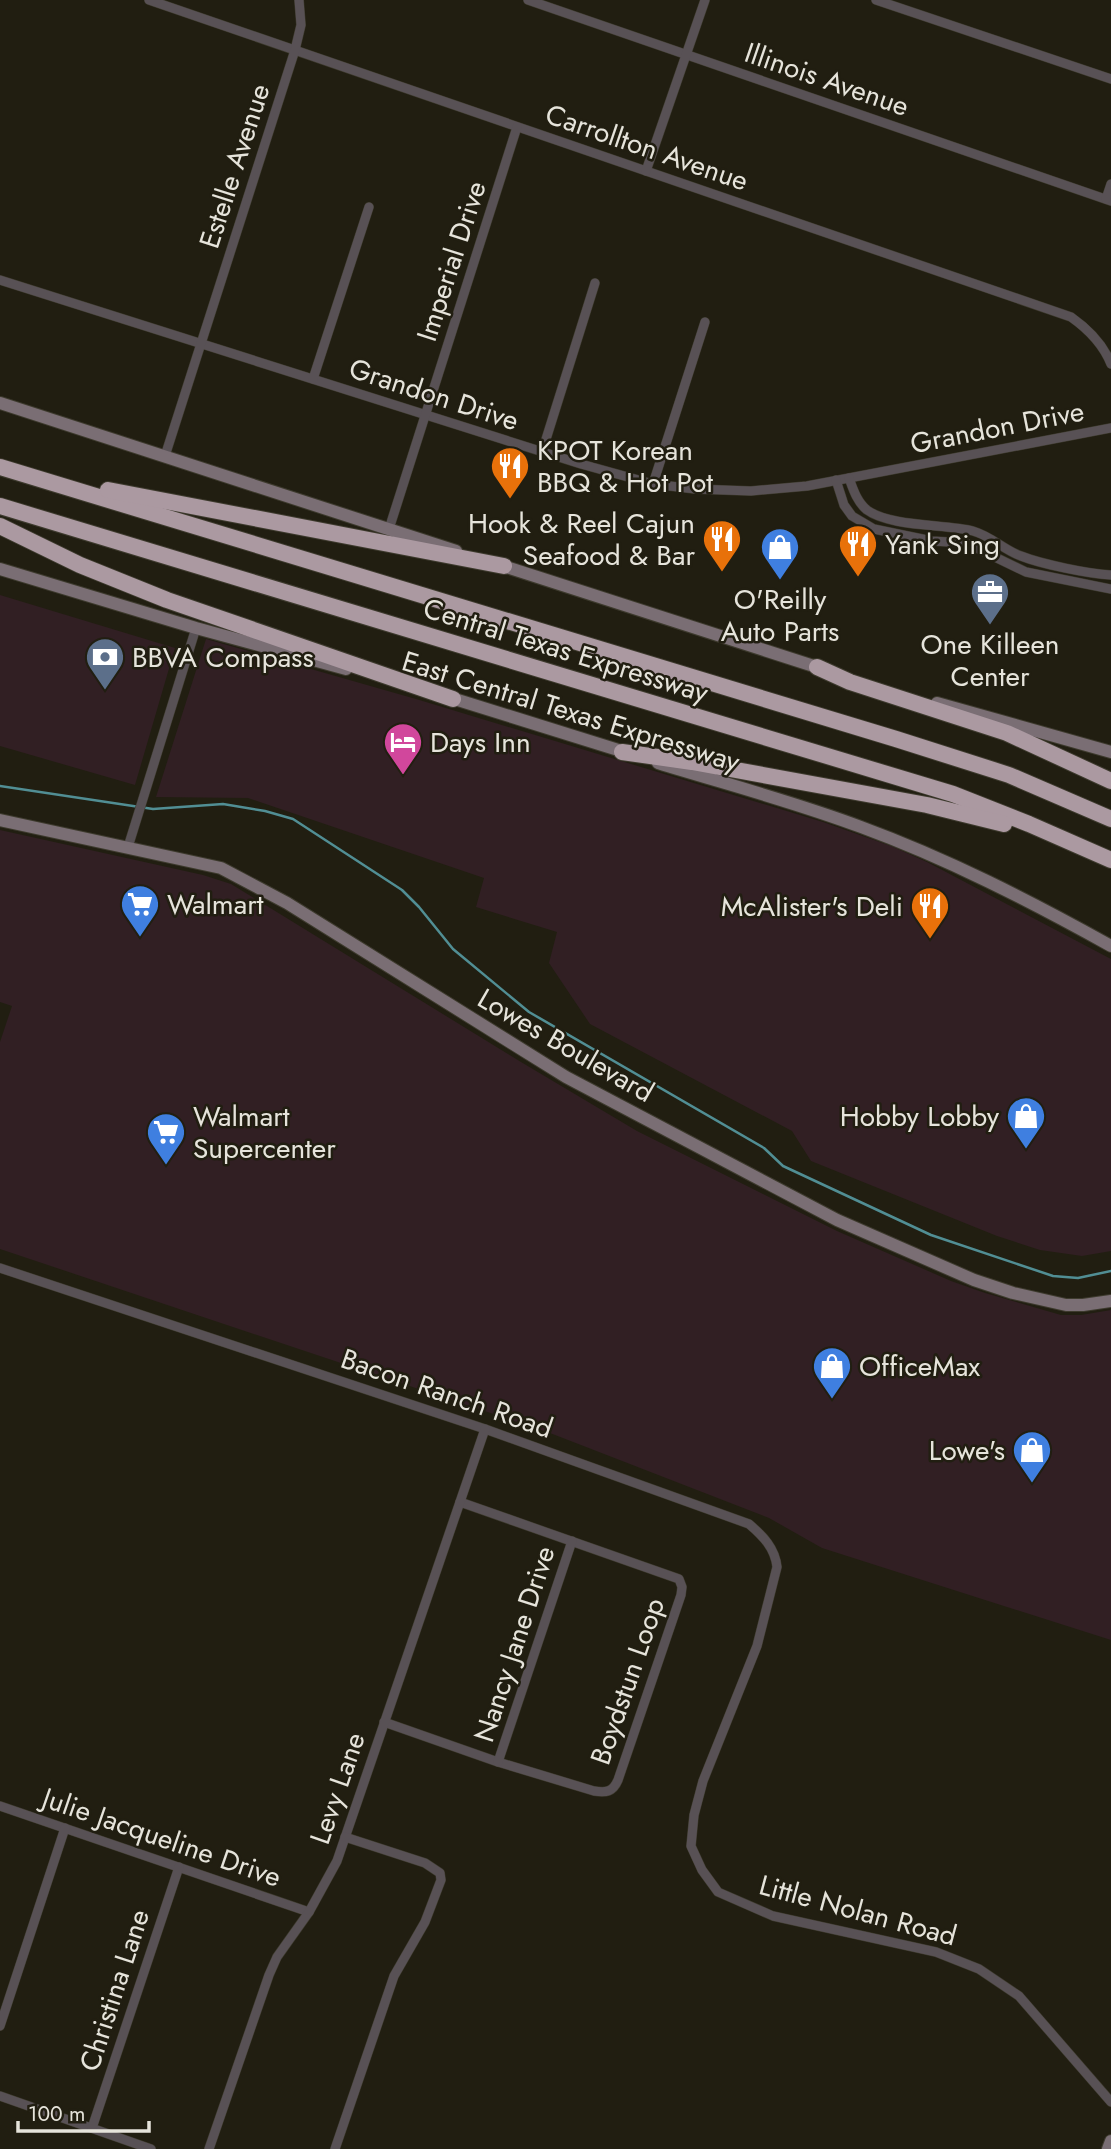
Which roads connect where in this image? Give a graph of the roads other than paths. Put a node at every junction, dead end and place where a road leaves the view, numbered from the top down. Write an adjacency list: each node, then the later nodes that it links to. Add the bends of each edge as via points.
1 (149, 0): 6 (street, Carrollton Avenue)
2 (299, 0): 6 (street, Estelle Avenue, via 301,25)
3 (527, 0): 7 (street, Illinois Avenue)
4 (705, 0): 7 (street)
5 (876, 0): 8 (street)
6 (295, 50): 9 (street, Carrollton Avenue); 17 (street, Estelle Avenue)
7 (686, 54): 10 (street); 12 (street, Illinois Avenue)
8 (1111, 79)
9 (517, 127): 10 (street, Carrollton Avenue); 21 (street, Imperial Drive)
10 (646, 171): 18 (street, Carrollton Avenue, via 1071,317 1093,336)
11 (1111, 184): 12 (street)
12 (1109, 200)
13 (369, 207): 19 (street)
14 (0, 280): 17 (street, Grandon Drive)
15 (595, 283): 23 (street)
16 (705, 322): 29 (street)
17 (201, 344): 19 (street, Grandon Drive); 24 (street, Estelle Avenue)
18 (1111, 364)
19 (313, 379): 21 (street, Grandon Drive)
20 (0, 403): 24 (main road)
21 (426, 415): 23 (street, Grandon Drive); 33 (street, Imperial Drive)
22 (1111, 428): 26 (street, Grandon Drive)
23 (542, 452): 29 (street, Grandon Drive)
24 (165, 456): 33 (main road)
25 (0, 467): 28 (highway, Central Texas Expressway)
26 (849, 478): 27 (street, Grandon Drive); 31 (street, via 867,510)
27 (836, 480): 29 (street, Grandon Drive, via 751,491); 35 (street, via 852,516)
28 (53, 483): 38 (highway, via 71,482); 51 (highway, Central Texas Expressway, via 930,749 1009,775)
29 (653, 484)
30 (0, 506): 54 (highway, Central Texas Expressway, via 953,794)
31 (888, 518): 34 (street); 35 (street)
32 (0, 526): 47 (highway, via 167,600)
33 (389, 528): 38 (main road)
34 (940, 528): 36 (street); 37 (street, via 973,531 1020,556)
35 (885, 531): 36 (street)
36 (939, 541): 41 (street, via 966,543)
37 (1041, 561): 40 (street); 41 (street)
38 (504, 566): 46 (main road)
39 (0, 569): 45 (main road, East Central Texas Expressway)
40 (1090, 573): 42 (street); 43 (street)
41 (1041, 575): 43 (street)
42 (1111, 575)
43 (1087, 585): 44 (street)
44 (1111, 589)
45 (196, 628): 47 (main road, East Central Texas Expressway); 53 (street)
46 (817, 667): 49 (main road); 50 (highway, via 1007,733)
47 (453, 699): 48 (main road, East Central Texas Expressway)
48 (622, 751): 54 (highway, via 939,807); 55 (main road, East Central Texas Expressway, via 873,831 1031,902)
49 (1111, 752)
50 (1111, 781)
51 (1111, 819)
52 (0, 820): 53 (main road, Lowes Boulevard)
53 (128, 847): 57 (main road, Lowes Boulevard, via 195,861 241,877 566,1077 837,1220 1013,1293 1066,1305)
54 (1109, 859)
55 (1111, 946)
56 (0, 1268): 58 (street, Bacon Ranch Road)
57 (1111, 1301)
58 (485, 1429): 59 (street, Levy Lane); 61 (street, Bacon Ranch Road, via 749,1524 776,1554 777,1567)
59 (460, 1502): 60 (street, Boydstun Loop); 62 (street, Levy Lane)
60 (572, 1541): 63 (street, Nancy Jane Drive); 63 (street, Boydstun Loop, via 673,1575 681,1583 681,1595 615,1787 604,1793 594,1791)
61 (757, 1646): 71 (street, Little Nolan Road, via 694,1815 691,1846 718,1892 773,1916 936,1952 979,1969 1019,1996)
62 (384, 1722): 63 (street, Boydstun Loop); 66 (street, Levy Lane)
63 (498, 1762)
64 (0, 1806): 65 (street, Julie Jacqueline Drive)
65 (65, 1828): 67 (street, Julie Jacqueline Drive); 69 (street)
66 (345, 1838): 68 (street, Levy Lane); 76 (street, via 425,1863 435,1868 441,1880 425,1922 394,1976)
67 (179, 1867): 68 (street, Julie Jacqueline Drive); 72 (street, Christina Lane)
68 (309, 1913): 75 (street, Levy Lane, via 268,1975)
69 (0, 2026)
70 (0, 2096): 72 (street)
71 (1111, 2102)
72 (92, 2128): 74 (street)
73 (1111, 2141): 77 (main road)
74 (151, 2149)
75 (209, 2149)
76 (335, 2149)
77 (1108, 2149)

